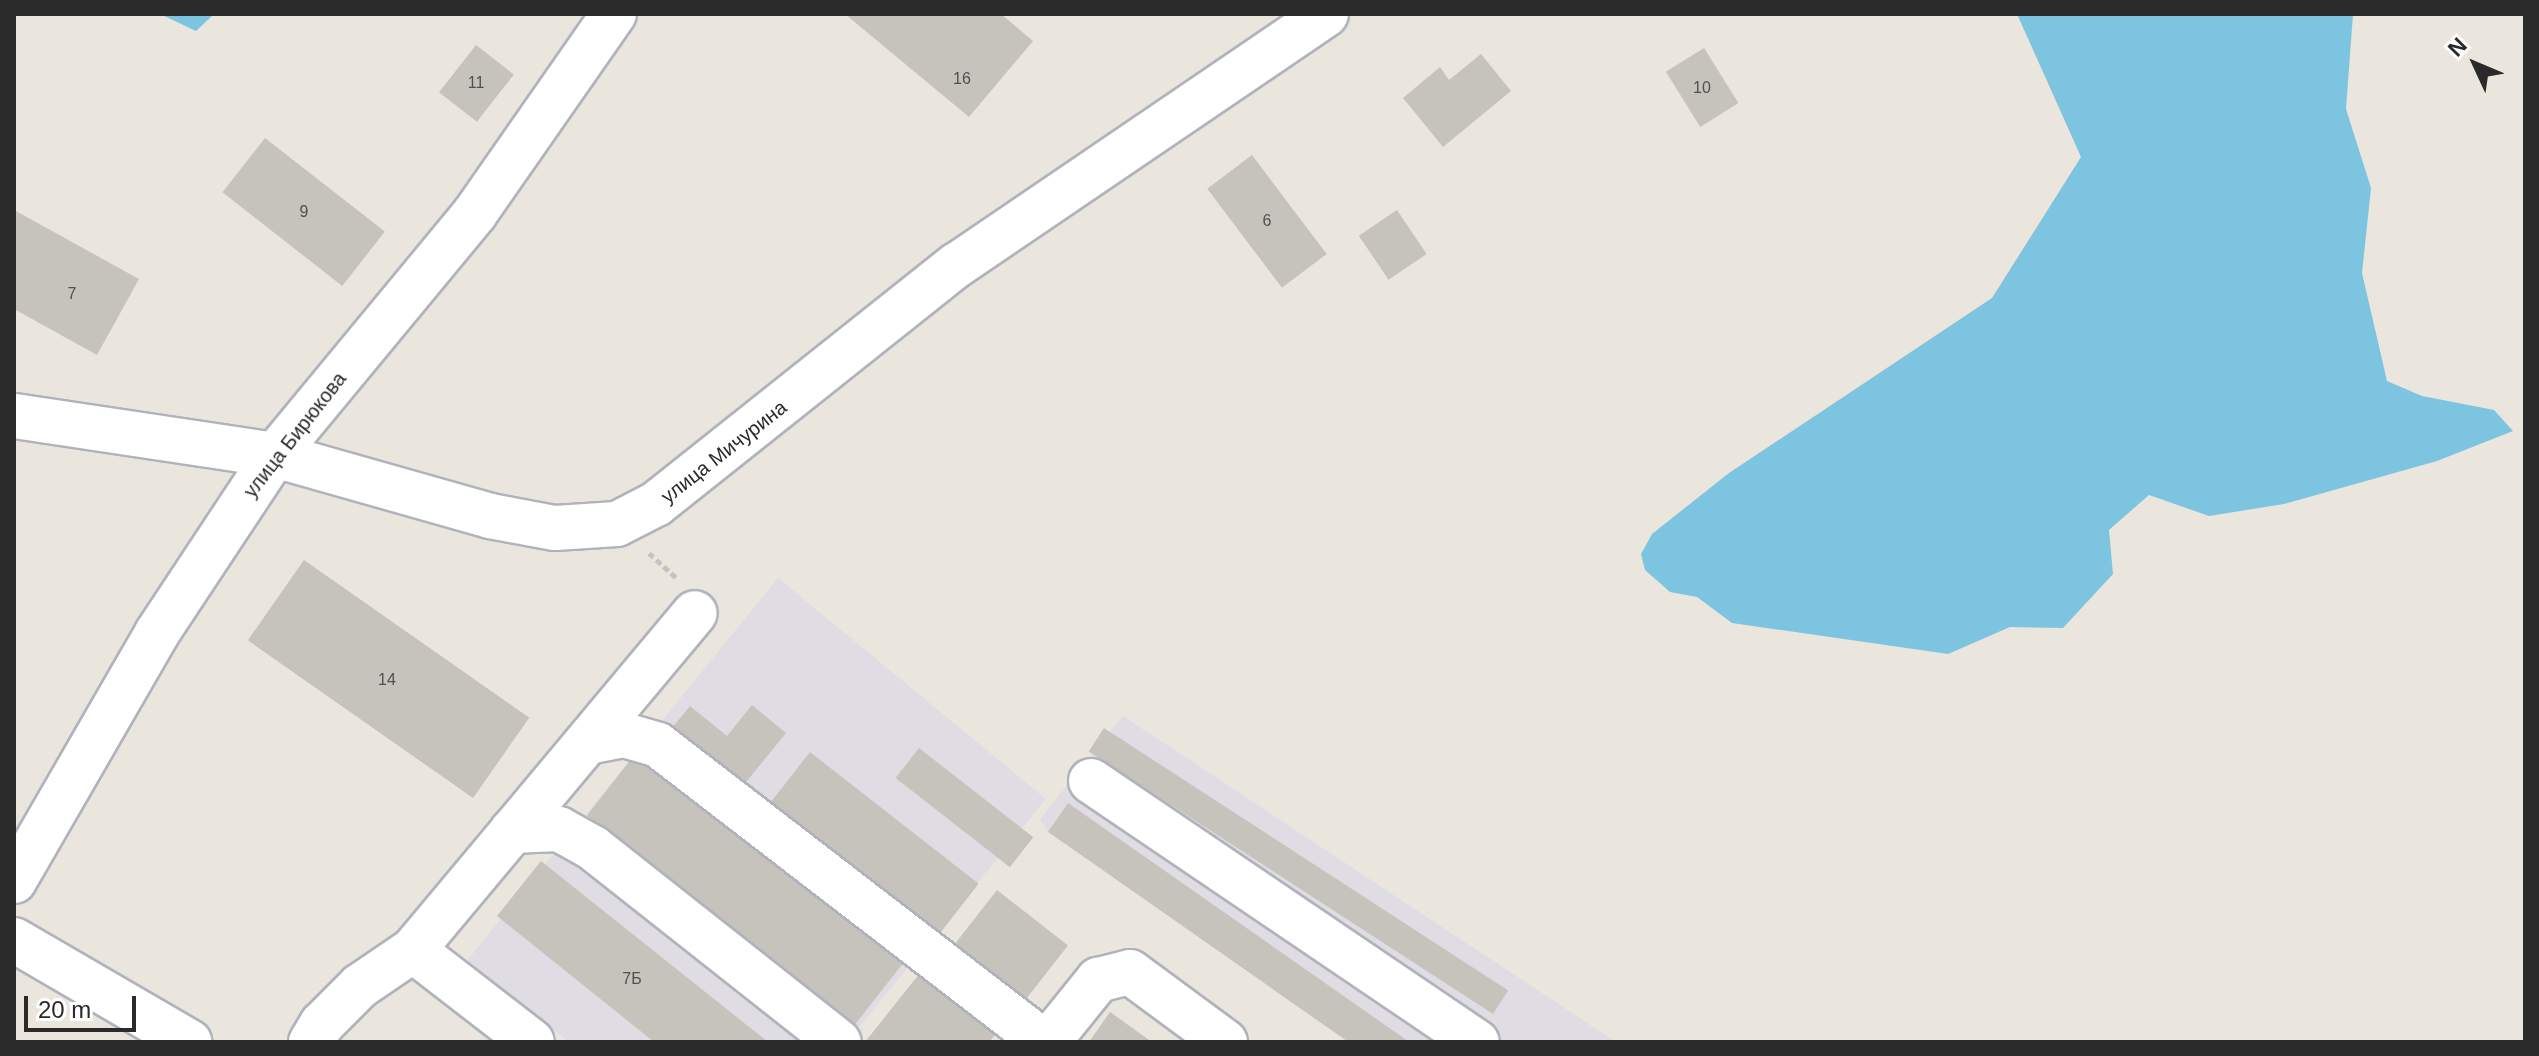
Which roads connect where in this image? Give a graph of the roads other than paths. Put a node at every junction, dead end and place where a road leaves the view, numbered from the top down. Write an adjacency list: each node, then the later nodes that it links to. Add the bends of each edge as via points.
1 (614, 14): 4 (street, улица Бирюкова, via 475,213)
2 (1326, 14): 4 (street, улица Мичурина, via 957,265 656,504 617,524 555,528 490,516)
3 (14, 416): 4 (street, улица Мичурина)
4 (275, 455): 9 (street, улица Бирюкова, via 157,633)
5 (695, 613): 6 (street)
6 (588, 742): 8 (street); 16 (street, via 624,735 658,745)
7 (1091, 781): 18 (street)
8 (512, 831): 11 (street); 15 (street, via 559,829 593,848)
9 (14, 881)
10 (14, 940): 12 (street)
11 (413, 950): 13 (street, via 360,986); 14 (street)
12 (189, 1042)
13 (311, 1042)
14 (532, 1042)
15 (839, 1042)
16 (1045, 1042): 17 (street, via 1098,980 1130,972)
17 (1225, 1042)
18 (1477, 1042)

